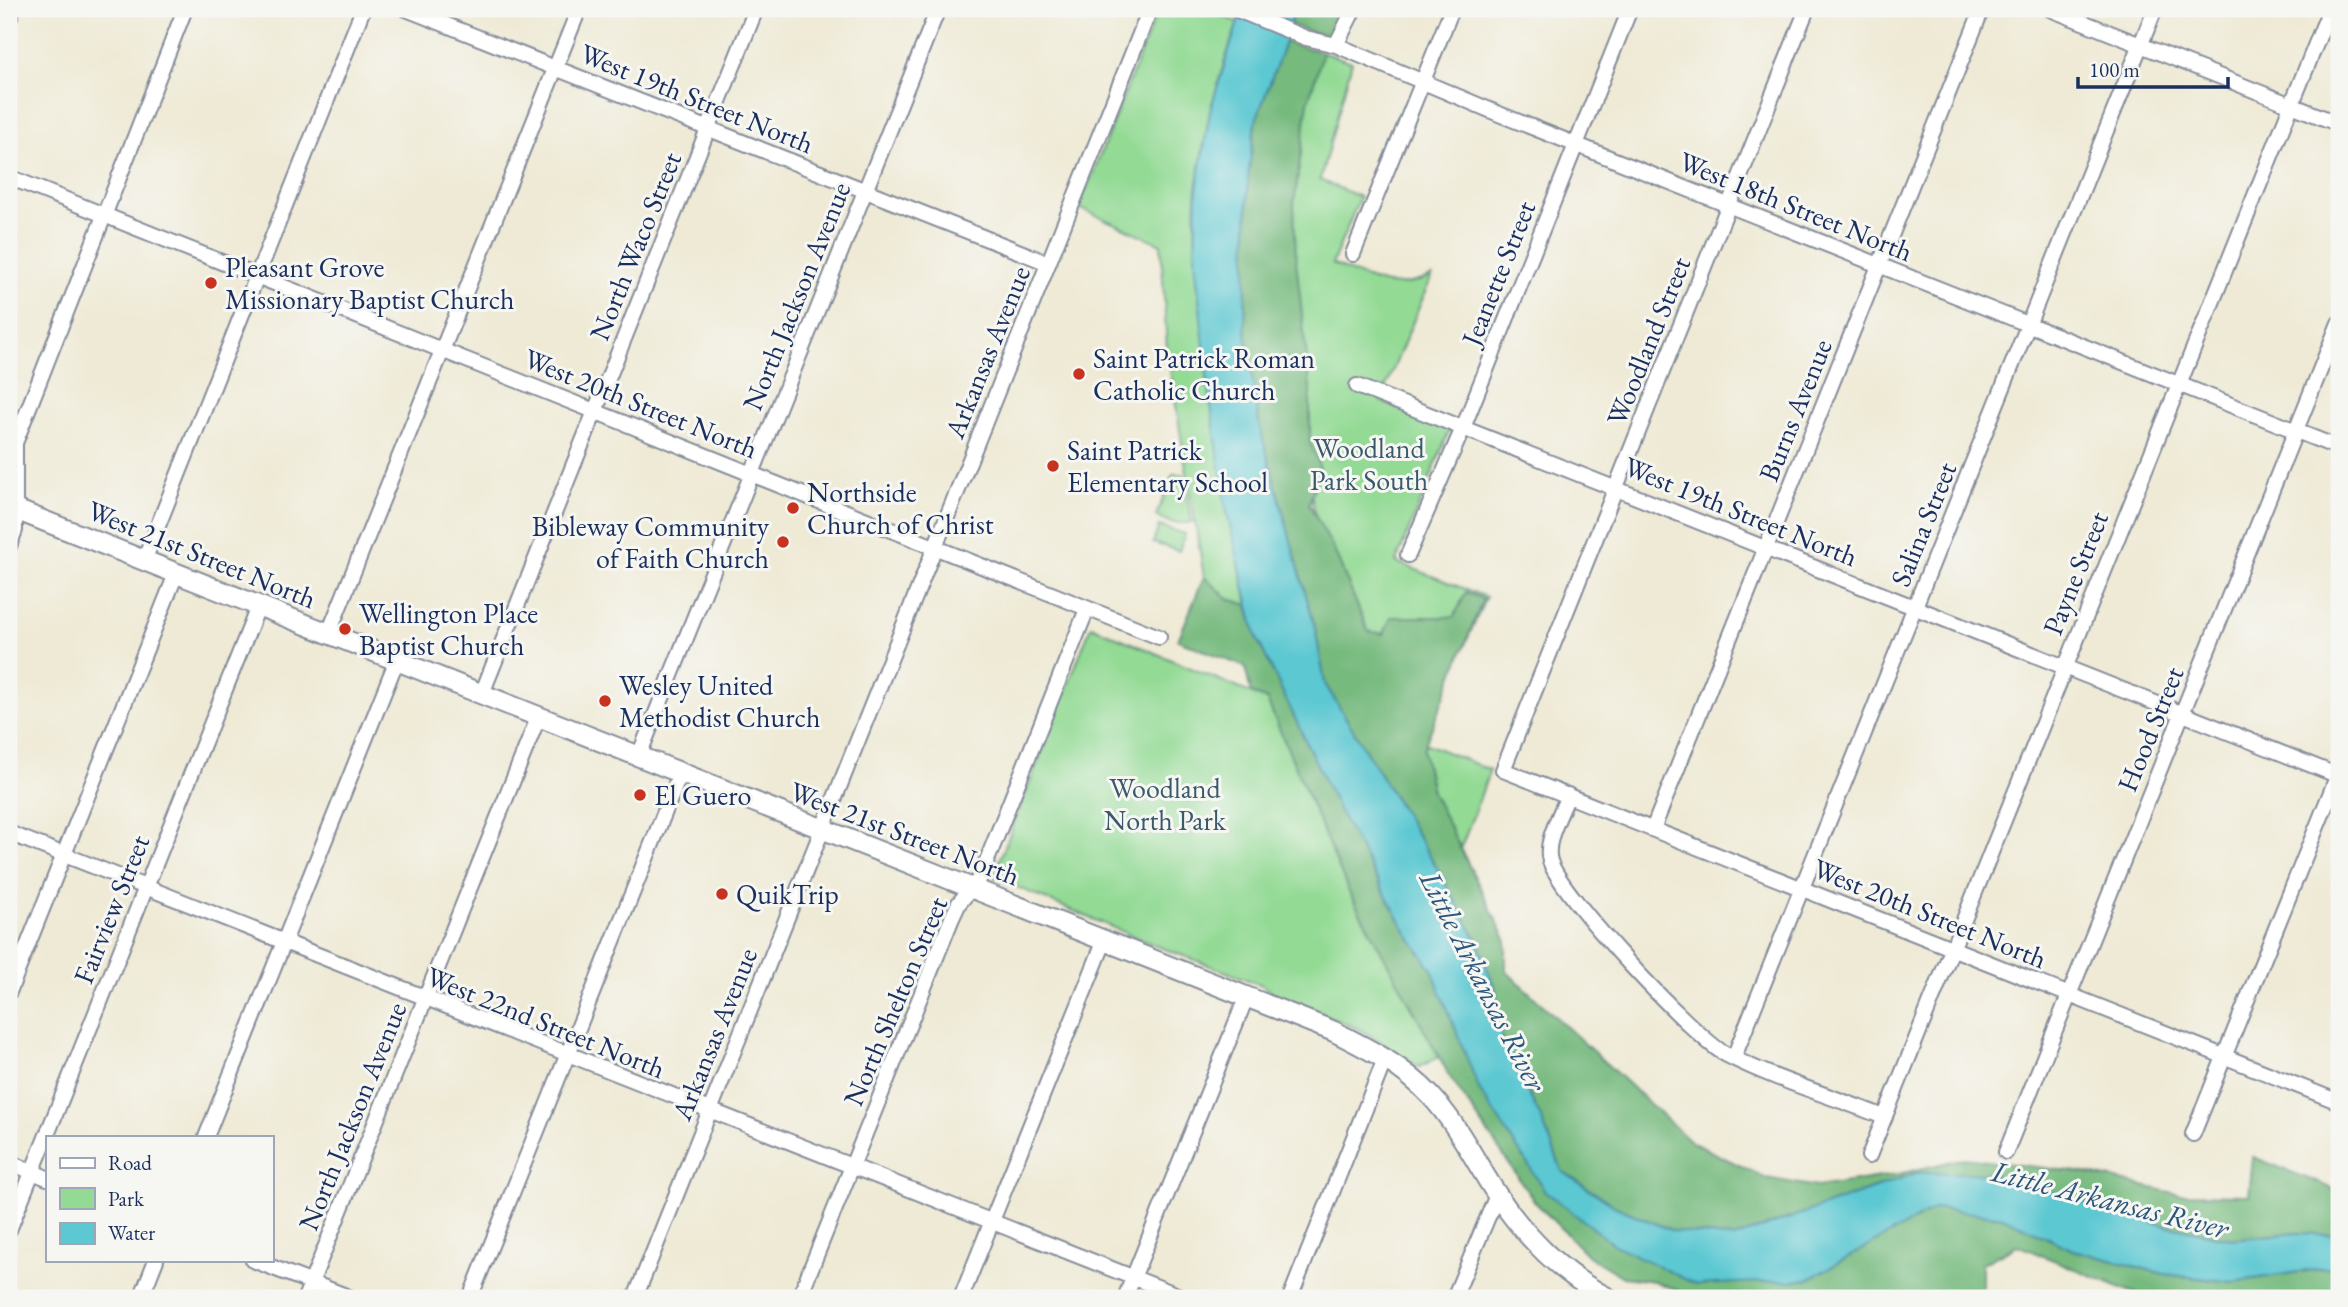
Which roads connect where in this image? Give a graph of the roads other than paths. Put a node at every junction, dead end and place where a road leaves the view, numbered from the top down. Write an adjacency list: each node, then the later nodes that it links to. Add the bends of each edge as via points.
1 (13, 9): 18 (street)
2 (185, 9): 30 (street)
3 (363, 9): 34 (street)
4 (406, 9): 21 (street, West 19th Street North)
5 (579, 9): 21 (street)
6 (756, 9): 25 (street, North Waco Street)
7 (938, 9): 28 (street, North Jackson Avenue)
8 (1150, 9): 32 (street, Arkansas Avenue)
9 (1235, 9): 20 (street, West 18th Street North)
10 (1354, 9): 20 (street)
11 (1451, 9): 22 (street)
12 (1630, 9): 26 (street, Jeanette Street)
13 (1807, 9): 29 (street, Woodland Street)
14 (1982, 9): 33 (street, Burns Avenue)
15 (2050, 9): 19 (street)
16 (2155, 9): 19 (street, Salina Street)
17 (2330, 9): 23 (street, Payne Street)
18 (9, 19)
19 (2141, 45): 23 (street); 36 (street, Salina Street)
20 (1336, 46): 22 (street, West 18th Street North)
21 (555, 68): 25 (street, West 19th Street North); 37 (street)
22 (1422, 83): 26 (street, West 18th Street North); 31 (street)
23 (2291, 105): 24 (street); 38 (street, Payne Street)
24 (2339, 124)
25 (708, 129): 28 (street, West 19th Street North); 40 (street, North Waco Street)
26 (1576, 144): 29 (street, West 18th Street North); 41 (street, Jeanette Street)
27 (9, 177): 30 (street, West 20th Street North)
28 (865, 191): 32 (street, West 19th Street North); 44 (street, North Jackson Avenue)
29 (1729, 205): 33 (street, West 18th Street North); 45 (street, Woodland Street)
30 (105, 216): 34 (street, West 20th Street North); 46 (street, via 15,443)
31 (1353, 254)
32 (1048, 263): 48 (street, Arkansas Avenue)
33 (1879, 265): 36 (street, West 18th Street North); 49 (street, Burns Avenue)
34 (257, 277): 37 (street, West 20th Street North); 51 (street)
35 (2339, 323): 42 (street, Hood Street)
36 (2029, 325): 38 (street, West 18th Street North); 53 (street, Salina Street)
37 (442, 350): 40 (street, West 20th Street North); 56 (street)
38 (2178, 384): 42 (street, West 18th Street North); 59 (street, Payne Street)
39 (1357, 386): 41 (street, West 19th Street North)
40 (594, 411): 44 (street, West 20th Street North); 60 (street, North Waco Street)
41 (1463, 428): 45 (street, West 19th Street North); 50 (street, Jeanette Street)
42 (2296, 431): 43 (street, West 18th Street North); 61 (street, Hood Street)
43 (2339, 448)
44 (751, 474): 48 (street, West 20th Street North); 63 (street, North Jackson Avenue)
45 (1616, 488): 49 (street, West 19th Street North); 64 (street, Woodland Street)
46 (12, 508): 47 (street, via 16,530); 51 (main road, West 21st Street North)
47 (9, 547)
48 (935, 547): 55 (street, West 20th Street North); 69 (street, Arkansas Avenue)
49 (1766, 547): 53 (street, West 19th Street North); 68 (street, Burns Avenue)
50 (1408, 555)
51 (144, 561): 52 (main road, West 21st Street North)
52 (176, 574): 54 (main road, West 21st Street North); 71 (street)
53 (1916, 606): 59 (street, West 19th Street North); 72 (street, Salina Street)
54 (258, 607): 56 (main road, West 21st Street North); 73 (street, Fairview Street)
55 (1087, 609): 57 (street, West 20th Street North); 74 (street, North Shelton Street, via 980,878)
56 (328, 635): 58 (main road, West 21st Street North)
57 (1159, 637)
58 (396, 662): 60 (main road, West 21st Street North); 76 (street)
59 (2064, 666): 61 (street, West 19th Street North); 77 (street, Payne Street)
60 (481, 696): 62 (main road, West 21st Street North)
61 (2182, 713): 66 (street, West 19th Street North); 79 (street, Hood Street)
62 (538, 718): 63 (main road, West 21st Street North); 81 (street, North Jackson Avenue)
63 (638, 758): 65 (main road, West 21st Street North)
64 (1503, 769): 67 (street, West 20th Street North)
65 (680, 774): 69 (main road, West 21st Street North); 82 (street)
66 (2339, 774): 83 (street)
67 (1568, 796): 68 (street, West 20th Street North); 84 (street, via 1549,859 1563,883 1620,954 1715,1047)
68 (1653, 829): 72 (street, West 20th Street North)
69 (822, 830): 74 (main road, West 21st Street North); 87 (street, Arkansas Avenue)
70 (9, 833): 71 (street, West 22nd Street North)
71 (63, 856): 73 (street, West 22nd Street North); 78 (street)
72 (1802, 888): 77 (street, West 20th Street North); 84 (street, Salina Street)
73 (145, 889): 76 (street, West 22nd Street North); 90 (street, Fairview Street)
74 (971, 890): 75 (main road, West 21st Street North); 96 (street, North Shelton Street, via 952,918)
75 (1104, 942): 80 (main road, West 21st Street North); 100 (street)
76 (283, 944): 81 (street, West 22nd Street North); 91 (street)
77 (1951, 947): 79 (street, West 20th Street North); 88 (street, Payne Street)
78 (9, 992)
79 (2069, 995): 83 (street, West 20th Street North); 93 (street, Hood Street)
80 (1245, 998): 85 (main road, West 21st Street North, via 1333,1031); 104 (street)
81 (425, 1000): 82 (street, West 22nd Street North); 105 (street, North Jackson Avenue)
82 (567, 1056): 87 (street, West 22nd Street North); 109 (street)
83 (2224, 1056): 86 (street, West 20th Street North); 89 (street)
84 (1734, 1057): 88 (street)
85 (1385, 1059): 99 (main road, West 21st Street North, via 1431,1096); 115 (street)
86 (2339, 1102)
87 (709, 1113): 96 (street, West 22nd Street North); 110 (street, Arkansas Avenue)
88 (1884, 1117): 94 (street, Payne Street)
89 (2193, 1134)
90 (46, 1136)
91 (206, 1136)
92 (46, 1137): 97 (street, Fairview Street)
93 (2006, 1152)
94 (1869, 1156)
95 (9, 1162): 97 (street)
96 (852, 1168): 100 (street, West 22nd Street North); 111 (street, North Shelton Street)
97 (32, 1172): 98 (street); 101 (street, Fairview Street)
98 (46, 1178)
99 (1497, 1195): 116 (street); 117 (main road, West 21st Street North, via 1537,1245 1567,1272)
100 (992, 1222): 104 (street, West 22nd Street North); 112 (street)
101 (9, 1230)
102 (155, 1262): 106 (street)
103 (258, 1262): 105 (street)
104 (1134, 1278): 113 (street); 114 (street, West 22nd Street North)
105 (312, 1283): 107 (street, North Jackson Avenue); 108 (street)
106 (141, 1298)
107 (305, 1298)
108 (351, 1298)
109 (470, 1298)
110 (635, 1298)
111 (799, 1298)
112 (961, 1298)
113 (1125, 1298)
114 (1185, 1298)
115 (1290, 1298)
116 (1454, 1298)
117 (1608, 1298)

